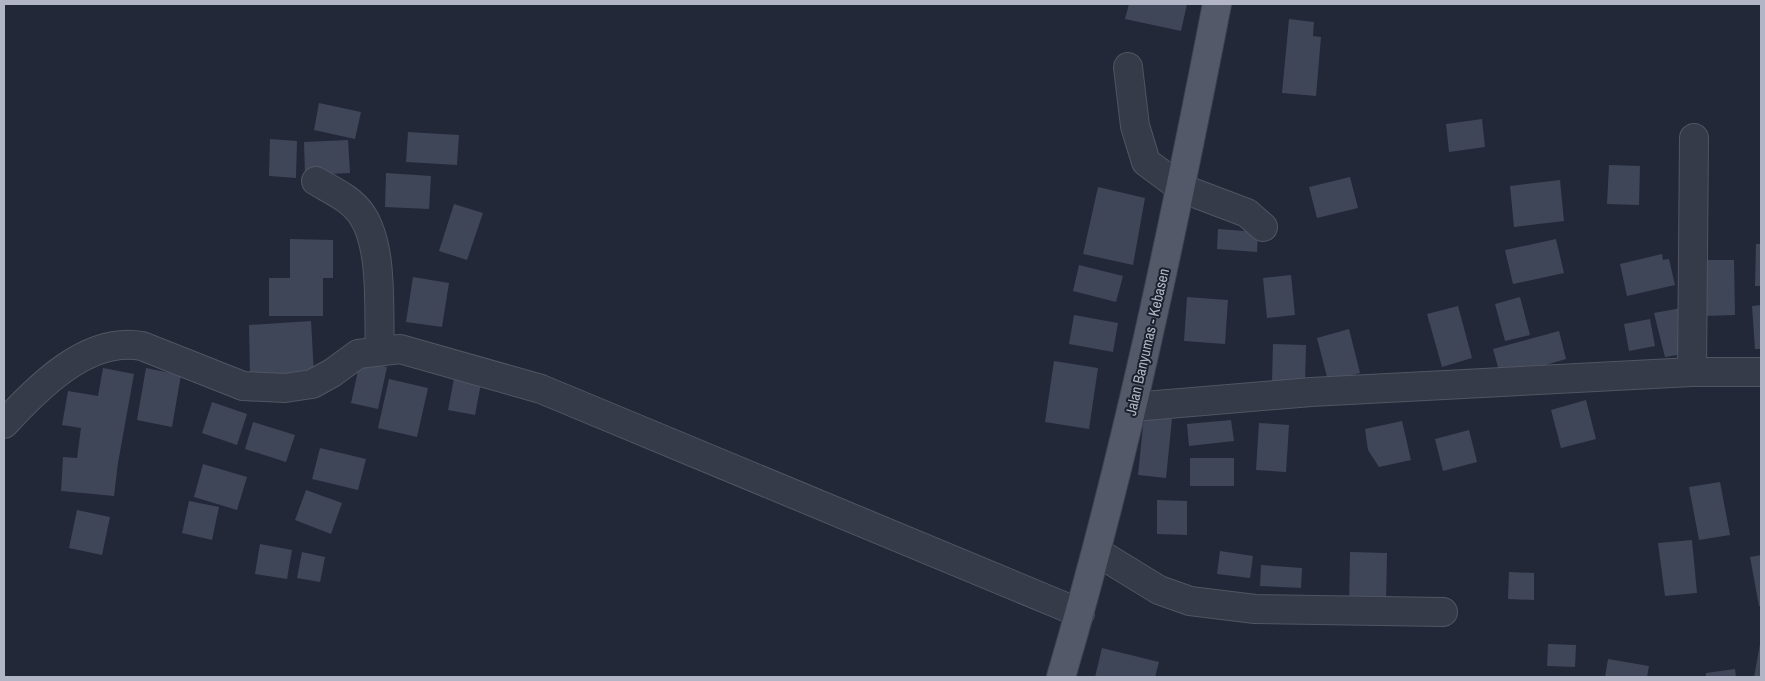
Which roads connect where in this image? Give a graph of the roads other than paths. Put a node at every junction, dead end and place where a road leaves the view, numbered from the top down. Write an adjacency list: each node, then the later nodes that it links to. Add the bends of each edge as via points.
1 (1217, 4): 5 (main road, Jalan Banyumas - Kebasen)
2 (1128, 68): 5 (street, via 1136,126 1146,162)
3 (1694, 138): 8 (street)
4 (316, 181): 7 (street, via 342,196 361,213 371,232 376,259)
5 (1181, 188): 6 (street, via 1247,213); 10 (main road, Jalan Banyumas - Kebasen)
6 (1263, 228)
7 (380, 350): 11 (street, via 358,354 312,384 284,388 243,386 142,346 117,344 102,348 66,367); 14 (street, via 400,348 541,389)
8 (1692, 372): 9 (street); 10 (street, via 1311,392)
9 (1761, 372)
10 (1133, 407): 12 (main road, Jalan Banyumas - Kebasen)
11 (4, 424)
12 (1097, 552): 13 (street, via 1160,590 1190,602 1255,609); 14 (main road, Jalan Banyumas - Kebasen)
13 (1443, 612)
14 (1080, 613): 15 (main road, Jalan Banyumas - Kebasen)
15 (1061, 677)

